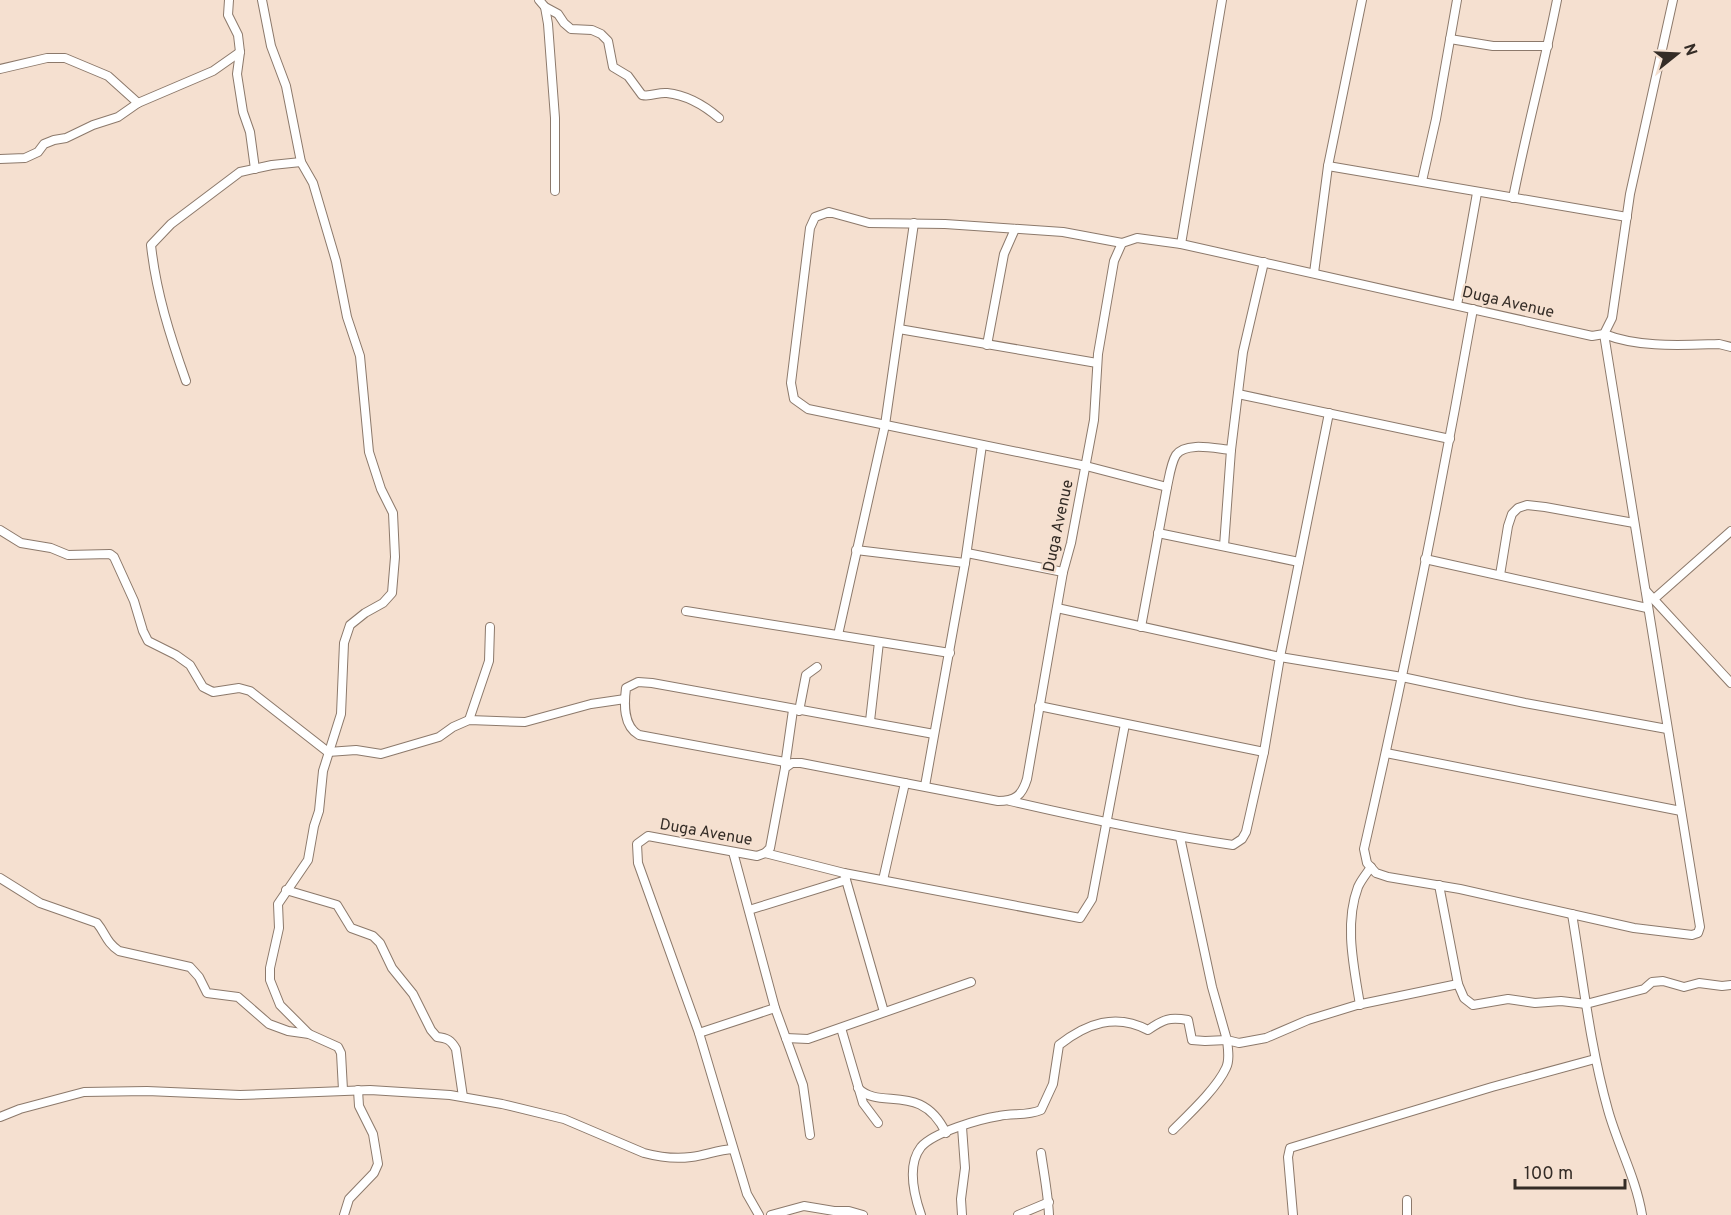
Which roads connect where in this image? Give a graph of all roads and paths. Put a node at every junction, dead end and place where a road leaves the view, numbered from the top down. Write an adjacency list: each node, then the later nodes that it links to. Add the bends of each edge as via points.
1 (229, 0): 12 (street, via 228,15 238,35)
2 (262, 0): 17 (street, via 271,46 286,86)
3 (539, 0): 9 (street)
4 (1222, 0): 28 (street)
5 (1362, 0): 18 (street)
6 (1457, 0): 10 (street)
7 (1557, 0): 11 (street)
8 (1672, 0): 24 (street)
9 (545, 7): 15 (street, via 558,14 571,29 602,34 608,41 613,67 628,76 642,95 665,93 686,98); 21 (street, via 555,118)
10 (1450, 39): 11 (street, via 1493,46); 20 (street)
11 (1548, 46): 23 (street)
12 (240, 52): 14 (street, via 213,71); 19 (street, via 237,74)
13 (0, 69): 14 (street, via 47,58 65,58 108,76)
14 (138, 103): 16 (street, via 118,117 44,144 25,158)
15 (719, 118)
16 (0, 159)
17 (301, 162): 19 (street); 81 (street, via 313,183 336,261 347,317 360,356 369,452 393,513 392,593 350,625 344,643 341,714)
18 (1328, 166): 20 (street); 30 (street)
19 (255, 169): 38 (street, via 240,172 171,224 151,245 166,325)
20 (1422, 181): 22 (street)
21 (555, 191)
22 (1477, 193): 23 (street); 31 (street)
23 (1513, 198): 24 (street)
24 (1627, 217): 34 (street, via 1612,318)
25 (914, 224): 26 (street); 33 (street); 41 (street, via 869,223 829,212 815,217 810,228 791,383 794,399 808,409)
26 (1015, 229): 27 (street, via 1064,232); 35 (street, via 1004,254)
27 (1122, 243): 28 (street, Duga Avenue, via 1137,238); 37 (street, Duga Avenue, via 1114,261)
28 (1181, 244): 29 (street, Duga Avenue)
29 (1264, 262): 30 (street, Duga Avenue); 39 (street, via 1243,352)
30 (1314, 273): 31 (street, Duga Avenue)
31 (1457, 305): 32 (street, Duga Avenue)
32 (1473, 309): 34 (street, Duga Avenue, via 1592,336); 42 (street)
33 (899, 329): 35 (street); 41 (street)
34 (1604, 334): 36 (street, Duga Avenue, via 1639,343); 47 (street)
35 (987, 345): 37 (street)
36 (1731, 347)
37 (1097, 363): 45 (street, Duga Avenue, via 1094,420)
38 (186, 381)
39 (1238, 393): 40 (street); 44 (street)
40 (1329, 413): 42 (street); 55 (street)
41 (885, 425): 43 (street); 52 (street)
42 (1450, 439): 54 (street)
43 (982, 446): 45 (street); 53 (street)
44 (1231, 450): 46 (street, via 1202,447 1180,451); 51 (street)
45 (1086, 466): 46 (street); 57 (street, Duga Avenue)
46 (1167, 487): 50 (street)
47 (1634, 523): 58 (street, via 1545,507 1518,508 1508,526); 59 (street)
48 (0, 530): 81 (street, via 21,543 68,555 110,554 134,601 148,641 190,665 203,687 213,692 239,688 250,691)
49 (1731, 531): 60 (street)
50 (1158, 533): 51 (street); 65 (street)
51 (1224, 546): 55 (street)
52 (856, 550): 56 (street); 66 (street)
53 (967, 553): 56 (street); 57 (street)
54 (1425, 559): 58 (street); 71 (street)
55 (1299, 562): 69 (street)
56 (965, 563): 68 (street)
57 (1063, 572): 61 (street, Duga Avenue)
58 (1500, 576): 62 (street)
59 (1646, 591): 60 (street); 62 (street)
60 (1653, 599): 72 (street)
61 (1057, 608): 65 (street); 74 (street, Duga Avenue)
62 (1647, 608): 79 (street)
63 (686, 611): 66 (street)
64 (490, 627): 76 (street, via 489,661)
65 (1141, 627): 69 (street)
66 (838, 635): 67 (street)
67 (879, 642): 68 (street); 77 (street)
68 (950, 653): 80 (street)
69 (1280, 657): 71 (street); 82 (street)
70 (817, 667): 75 (street, Duga Avenue, via 806,675)
71 (1402, 677): 79 (street); 83 (street)
72 (1731, 683)
73 (625, 699): 75 (street, via 626,688 638,682); 76 (street, via 525,722); 84 (street, via 627,722 639,735)
74 (1039, 706): 78 (street); 87 (street, Duga Avenue, via 1024,789 1018,798)
75 (796, 711): 77 (street); 84 (street, Duga Avenue)
76 (469, 720): 81 (street, via 439,737 381,753)
77 (870, 721): 80 (street)
78 (1125, 724): 82 (street); 89 (street)
79 (1667, 729): 88 (street)
80 (934, 734): 86 (street)
81 (328, 752): 98 (street, via 308,860)
82 (1264, 752): 90 (street, via 1242,839 1233,845)
83 (1386, 753): 88 (street); 93 (street, via 1364,849)
84 (785, 765): 85 (street, via 801,762); 92 (street, Duga Avenue, via 770,848)
85 (905, 783): 86 (street); 96 (street)
86 (925, 786): 87 (street)
87 (1009, 801): 89 (street)
88 (1681, 811): 100 (street, via 1698,933 1685,936)
89 (1106, 824): 90 (street); 96 (street, via 1092,899 1080,918)
90 (1180, 837): 112 (street)
91 (733, 852): 92 (street, Duga Avenue, via 757,856); 99 (street); 109 (street, Duga Avenue, via 648,836 637,844 638,863)
92 (765, 853): 94 (street)
93 (1371, 867): 97 (street, via 1388,877); 105 (street, via 1358,886 1351,923)
94 (845, 877): 96 (street); 99 (street); 107 (street)
95 (0, 878): 110 (street, via 40,903 97,922 110,945 119,951 190,967 207,993 238,997 269,1024)
96 (883, 880)
97 (1439, 885): 100 (street); 102 (street)
98 (286, 891): 110 (street, via 278,904 279,928 270,980 280,1005); 117 (street, via 337,904 351,927 380,943 431,1030 437,1037 447,1038 456,1049)
99 (749, 910): 106 (street)
100 (1572, 914): 104 (street)
101 (971, 982): 107 (street)
102 (1458, 984): 104 (street, via 1464,998 1473,1005 1508,999); 105 (street)
103 (1731, 985): 104 (street, via 1699,983 1684,987 1652,982 1644,989)
104 (1586, 1004): 113 (street)
105 (1360, 1005): 112 (street, via 1308,1020 1266,1038 1239,1043)
106 (775, 1008): 109 (street); 111 (street)
107 (884, 1012): 108 (street)
108 (841, 1028): 111 (street, via 808,1039); 114 (street)
109 (699, 1033): 124 (street, Duga Avenue)
110 (309, 1034): 115 (street, via 338,1047)
111 (786, 1038): 123 (street, via 803,1084)
112 (1227, 1040): 120 (street, via 1192,1040 1188,1020 1173,1017 1148,1030 1136,1023 1105,1021 1059,1045 1053,1084 1041,1110 1000,1115); 121 (street, via 1226,1068)
113 (1595, 1059): 136 (street, via 1290,1148); 138 (street)
114 (858, 1088): 119 (street, via 863,1103); 122 (street, via 869,1095 917,1102 941,1123)
115 (343, 1090): 116 (street); 118 (street, via 240,1095 84,1092)
116 (358, 1090): 117 (street); 128 (street, via 359,1106 373,1134 379,1159 374,1173 349,1199)
117 (463, 1097): 124 (street, via 564,1119 657,1157 691,1158)
118 (0, 1117)
119 (878, 1123)
120 (962, 1127): 122 (street); 133 (street)
121 (1173, 1130)
122 (946, 1133): 132 (street, via 920,1148 914,1183)
123 (810, 1135)
124 (734, 1149): 129 (street, Duga Avenue, via 747,1194)
125 (1041, 1153): 127 (street)
126 (1407, 1200): 137 (street)
127 (1048, 1202): 134 (street); 135 (street)
128 (344, 1215)
129 (759, 1215)
130 (771, 1215): 131 (street, via 804,1206)
131 (863, 1215)
132 (921, 1215)
133 (962, 1215)
134 (1018, 1215)
135 (1049, 1215)
136 (1293, 1215)
137 (1407, 1215)
138 (1642, 1215)

